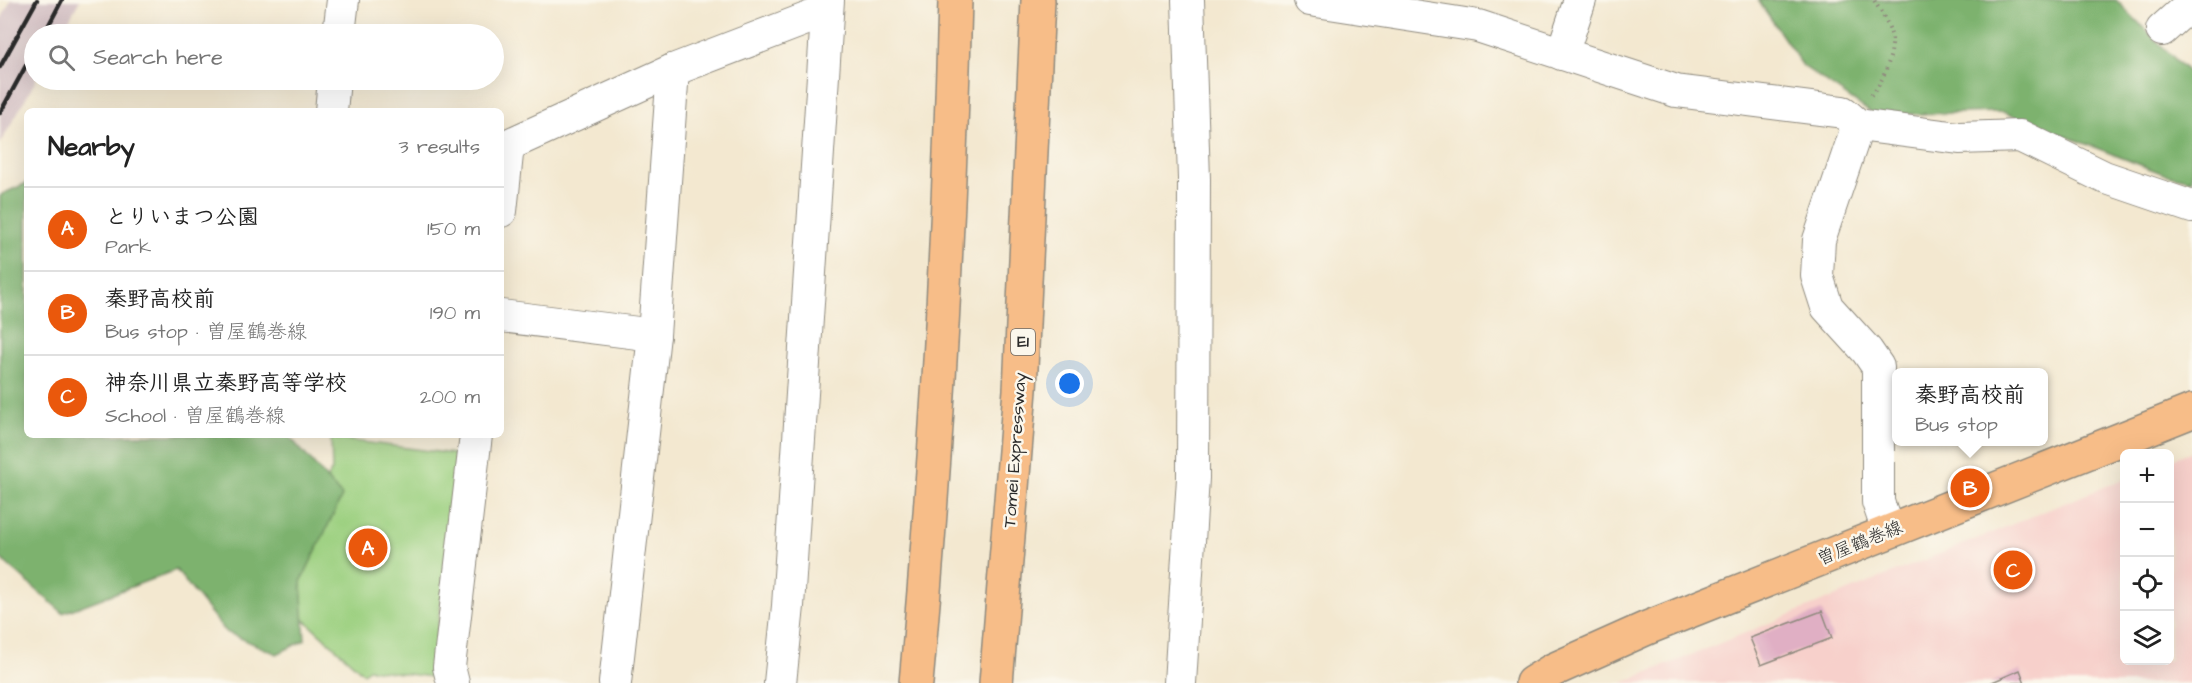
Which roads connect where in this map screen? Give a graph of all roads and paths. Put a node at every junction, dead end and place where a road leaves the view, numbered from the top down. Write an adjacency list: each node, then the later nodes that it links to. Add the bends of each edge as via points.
1 (343, 0): 11 (street)
2 (955, 0): 28 (main road, via 951,160 930,525)
3 (1038, 0): 29 (main road, Tomei Expressway / E1, via 1020,390)
4 (1188, 0): 30 (street, via 1194,179 1193,478)
5 (1310, 0): 10 (street)
6 (1580, 0): 13 (street)
7 (1874, 0): 17 (path, via 1892,35 1890,60 1877,90 1854,109)
8 (2192, 3): 12 (street)
9 (827, 5): 14 (street); 27 (street)
10 (1480, 13): 13 (street)
11 (340, 24)
12 (2162, 30)
13 (1562, 54): 17 (street, via 1676,91)
14 (673, 70): 18 (street); 21 (street)
15 (333, 90): 16 (street)
16 (331, 108)
17 (1850, 119): 19 (street, via 1959,138 2020,136 2104,177); 24 (street, via 1819,240 1817,276 1827,307 1878,367 1878,502)
18 (504, 145)
19 (2192, 207)
20 (504, 316): 21 (street)
21 (654, 335): 26 (street)
22 (2192, 411): 24 (main road, 曽屋鶴巻線)
23 (476, 438): 25 (street, via 449,667)
24 (1888, 531): 31 (main road, 曽屋鶴巻線, via 1647,628)
25 (453, 683)
26 (615, 683)
27 (780, 683)
28 (916, 683)
29 (996, 683)
30 (1180, 683)
31 (1532, 683)

